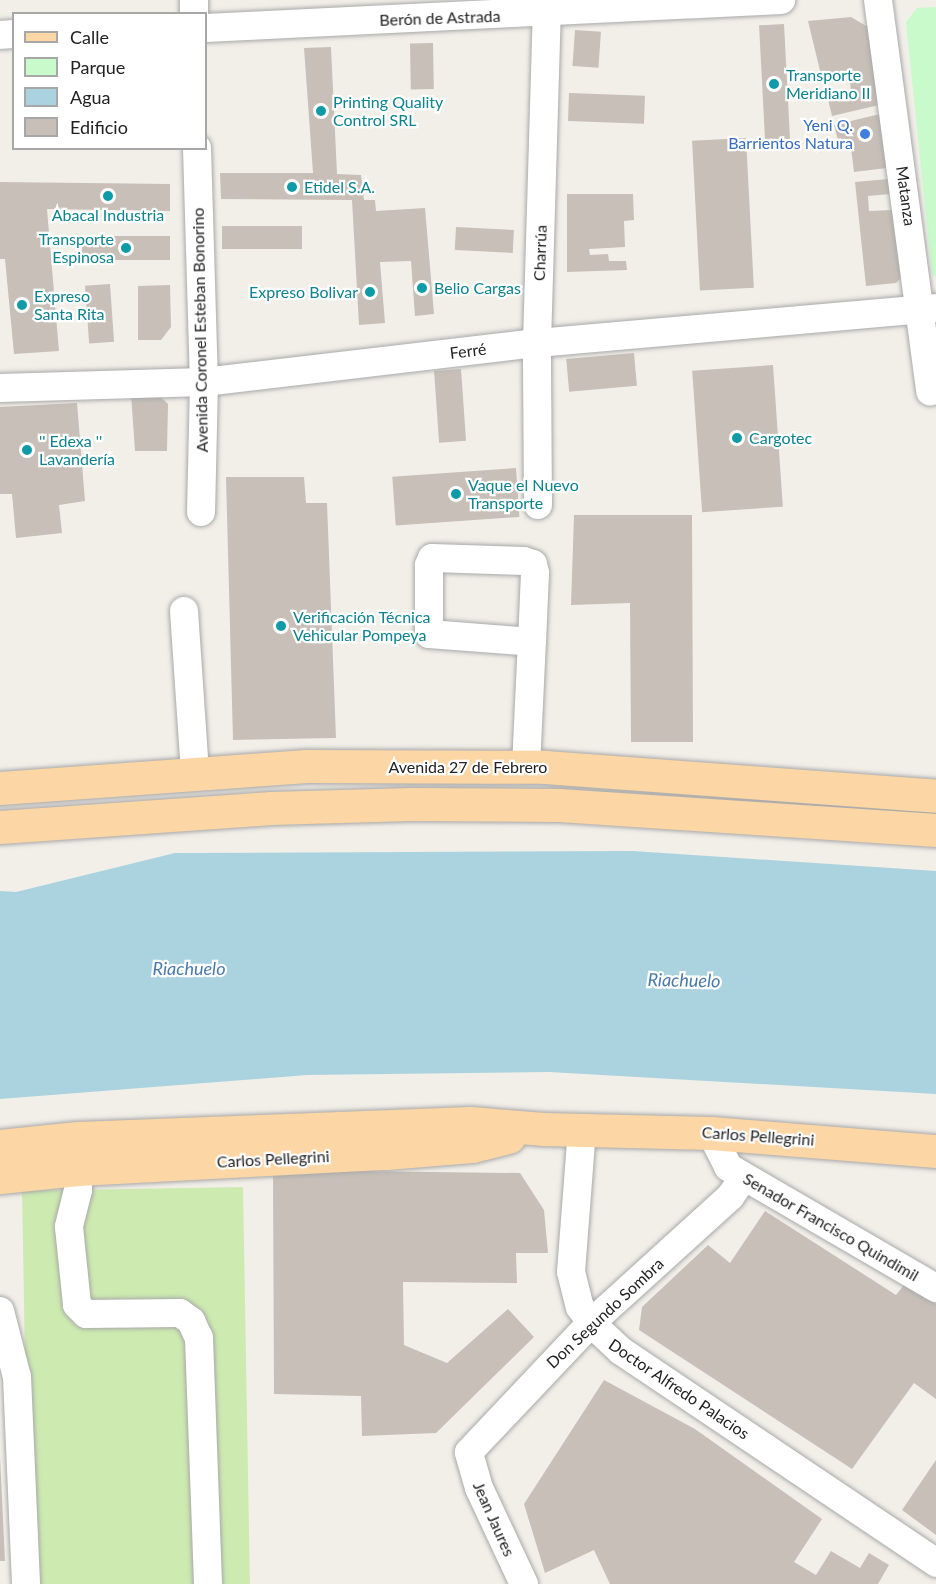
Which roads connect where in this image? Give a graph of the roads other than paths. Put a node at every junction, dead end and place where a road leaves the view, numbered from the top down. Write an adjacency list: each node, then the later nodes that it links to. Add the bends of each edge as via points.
1 (781, 0): 3 (street, Berón de Astrada)
2 (878, 0): 6 (street, Matanza)
3 (547, 7): 4 (street, Berón de Astrada); 7 (street, Charrúa)
4 (207, 28)
5 (197, 150): 8 (street, Avenida Coronel Esteban Bonorino)
6 (929, 309): 7 (street, Ferré); 10 (street, Matanza)
7 (537, 343): 8 (street, Ferré); 11 (street, Charrúa)
8 (204, 382): 9 (street, Ferré); 12 (street, Avenida Coronel Esteban Bonorino)
9 (0, 388)
10 (930, 392)
11 (538, 505)
12 (201, 512)
13 (184, 610): 16 (street)
14 (532, 642): 14 (street, via 533,564 432,558 429,634); 15 (street)
15 (526, 767): 16 (main road, Avenida 27 de Febrero, via 306,766); 18 (main road, Avenida 27 de Febrero)
16 (195, 772): 17 (main road, Avenida 27 de Febrero)
17 (0, 788)
18 (936, 796)
19 (0, 827): 20 (main road, via 272,808 434,804 559,805)
20 (936, 830)
21 (582, 1129): 22 (main road, Carlos Pellegrini); 25 (main road, Carlos Pellegrini, via 544,1129 472,1146); 30 (street, Doctor Alfredo Palacios, via 571,1272 580,1307)
22 (711, 1133): 24 (main road, Carlos Pellegrini); 27 (street, Senador Francisco Quindimil, via 728,1167)
23 (0, 1146): 25 (main road, Carlos Pellegrini)
24 (936, 1151)
25 (78, 1154): 26 (main road, Carlos Pellegrini); 34 (street, via 69,1227 77,1305 86,1314 180,1313 191,1321 199,1338)
26 (0, 1177)
27 (744, 1177): 28 (street, Senador Francisco Quindimil); 30 (street, Don Segundo Sombra, via 730,1197)
28 (936, 1288)
29 (0, 1311): 33 (street, via 17,1377)
30 (591, 1323): 31 (street, Don Segundo Sombra); 32 (street, Doctor Alfredo Palacios, via 621,1351)
31 (469, 1452): 35 (street, Jean Jaures, via 479,1488)
32 (936, 1563)
33 (26, 1584)
34 (208, 1584)
35 (524, 1584)

